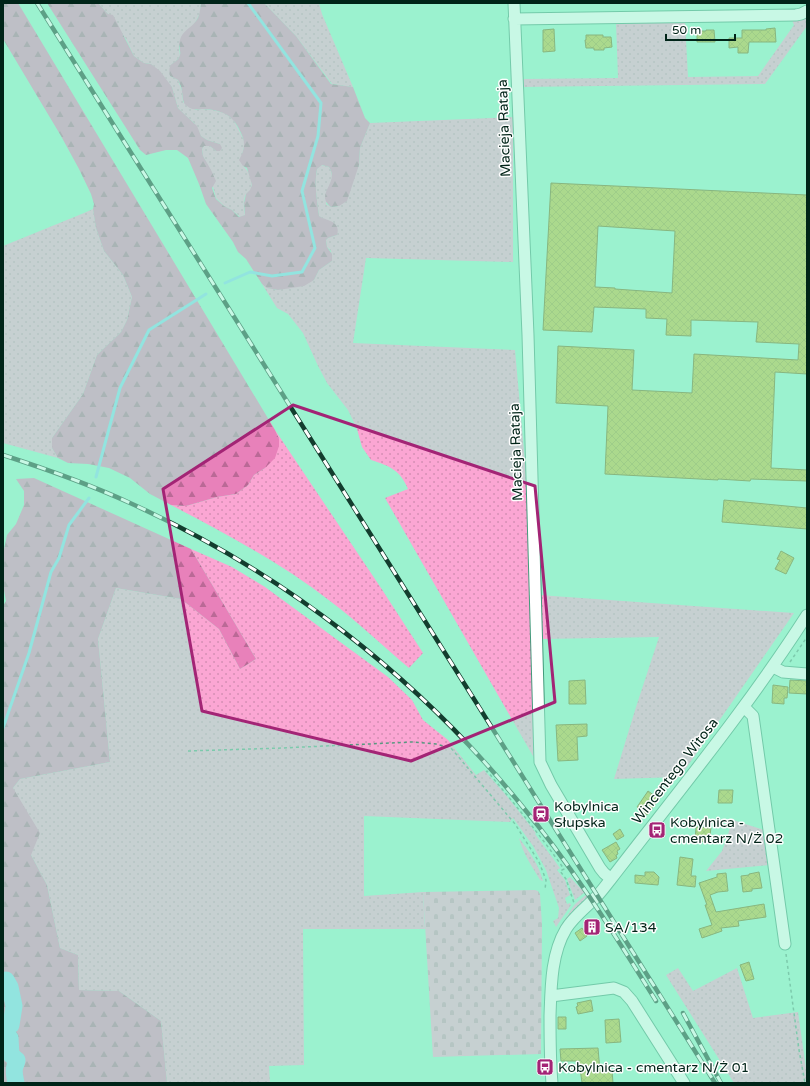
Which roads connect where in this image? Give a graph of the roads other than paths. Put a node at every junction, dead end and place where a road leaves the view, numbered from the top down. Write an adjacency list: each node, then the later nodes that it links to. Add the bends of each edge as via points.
1 (514, 3): 3 (street, Macieja Rataja)
2 (807, 11): 3 (street, via 796,15)
3 (514, 18): 8 (street, Macieja Rataja, via 528,343 540,762 600,868)
4 (807, 615): 5 (street, Wincentego Witosa)
5 (773, 667): 6 (street, via 782,672); 7 (street, Wincentego Witosa)
6 (807, 674)
7 (744, 707): 8 (street, Wincentego Witosa); 9 (street, via 753,716)
8 (611, 879): 10 (street, Wincentego Witosa, via 566,929 554,964)
9 (785, 944)
10 (551, 996): 11 (street, Wincentego Witosa); 12 (street, via 614,988 624,992)
11 (552, 1083)
12 (684, 1083)

